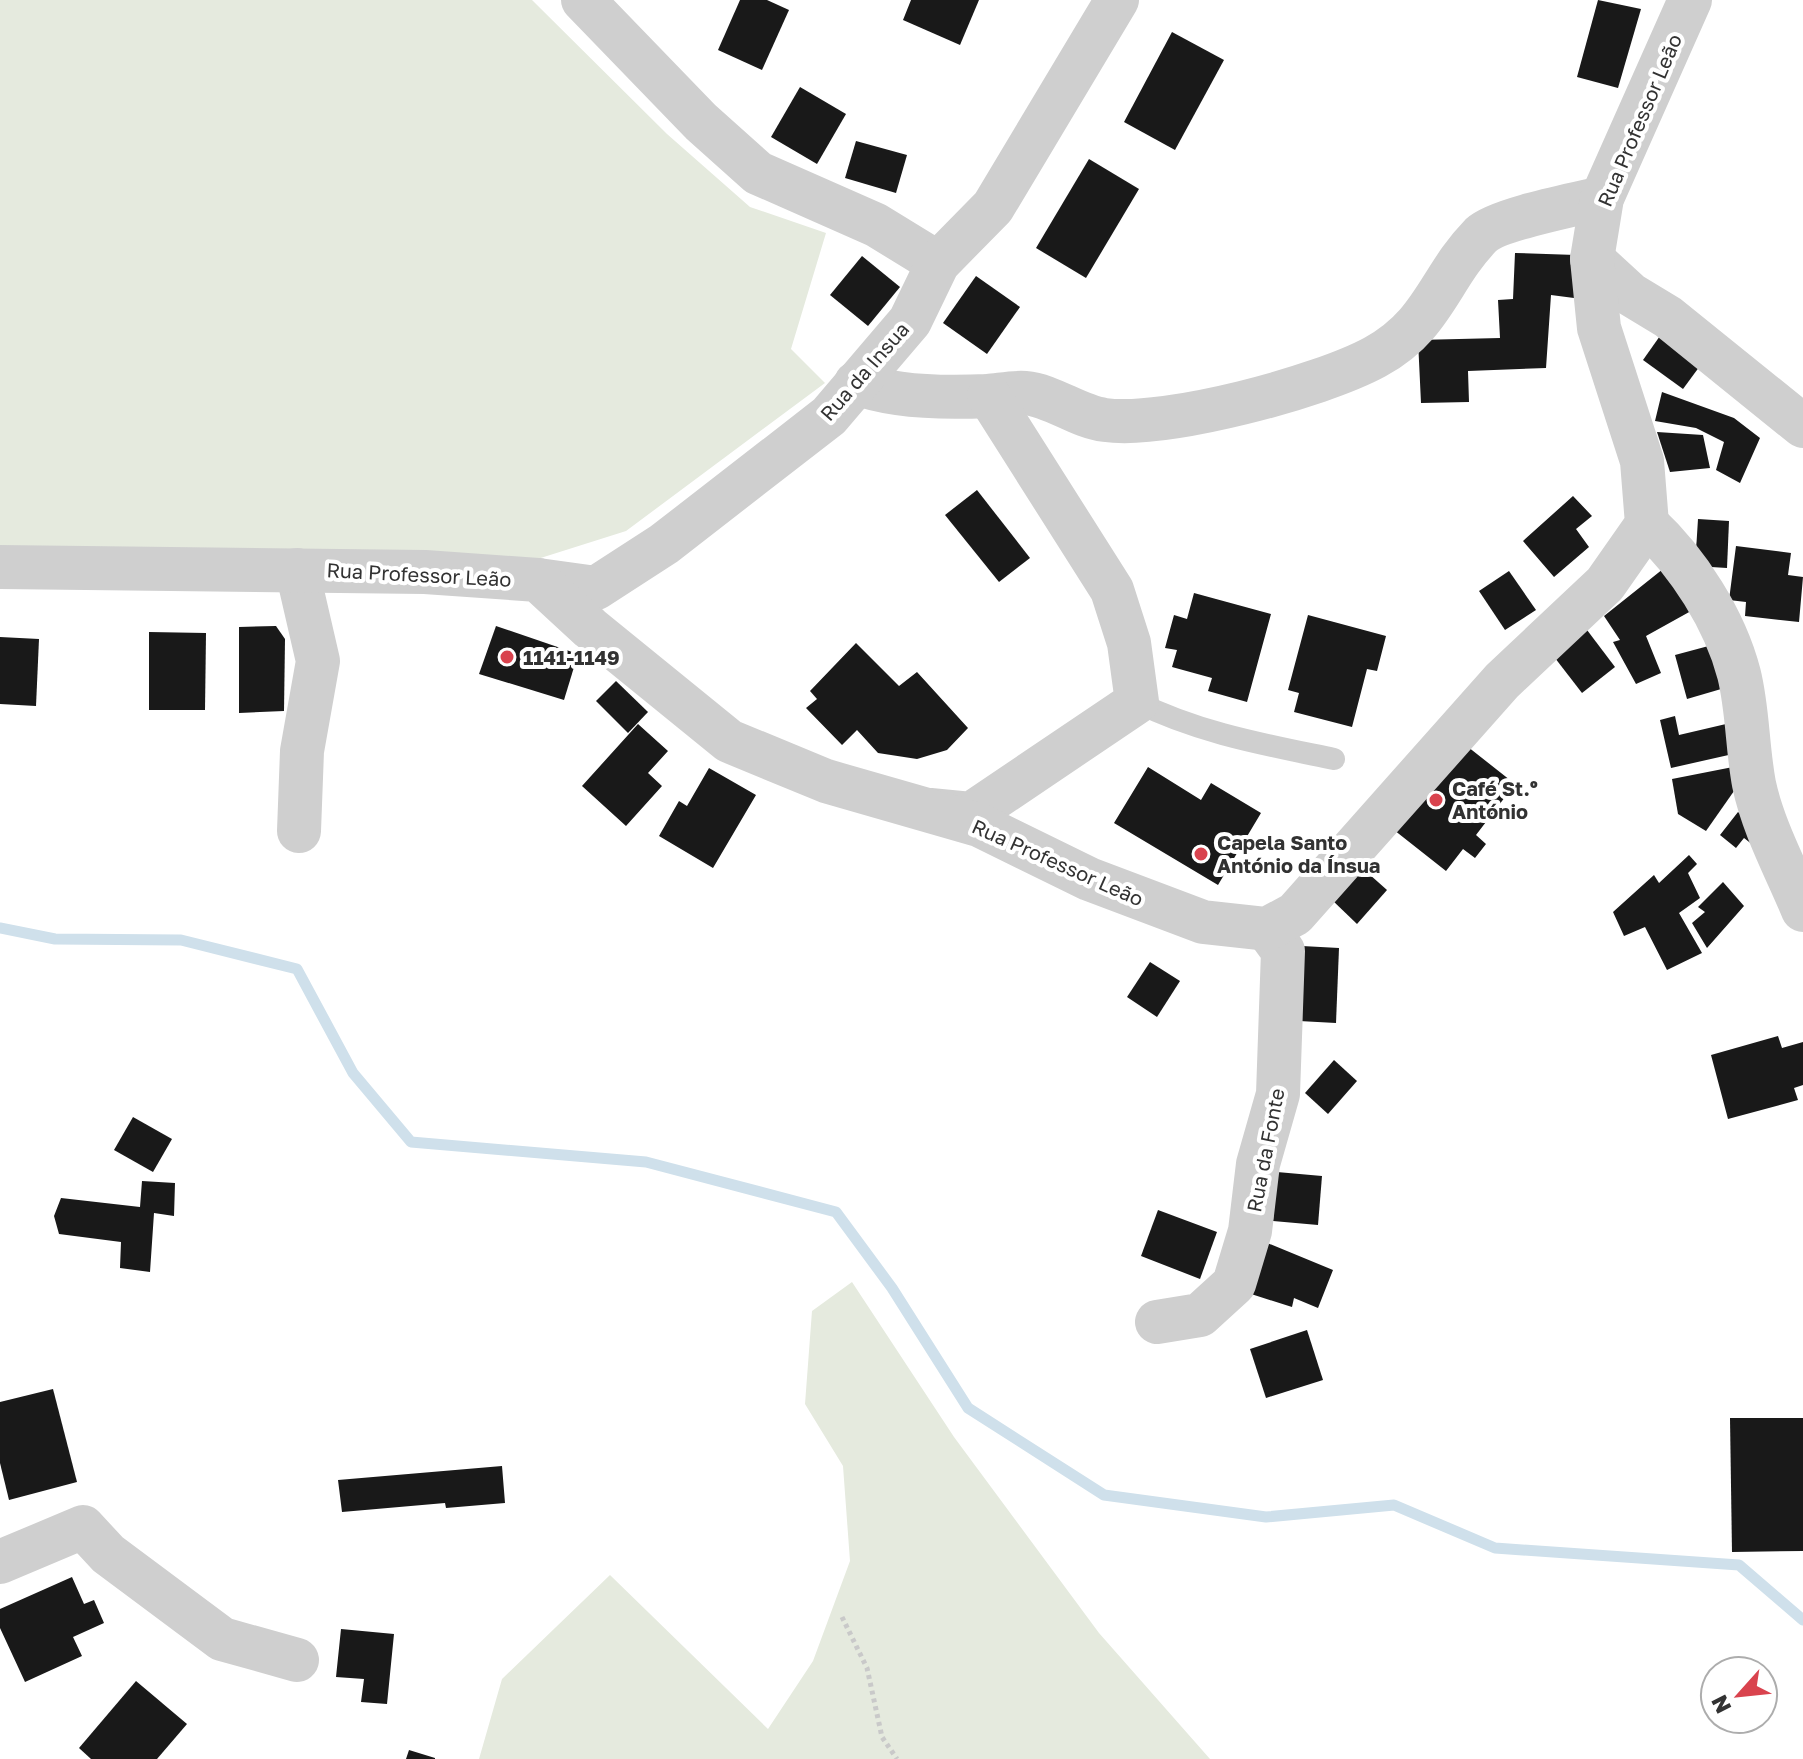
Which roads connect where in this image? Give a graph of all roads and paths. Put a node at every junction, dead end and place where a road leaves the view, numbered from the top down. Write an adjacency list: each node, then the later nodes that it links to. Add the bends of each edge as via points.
1 (583, 0): 6 (street, via 758,173 876,225)
2 (1117, 0): 6 (street, Rua da Insua, via 993,207)
3 (1690, 0): 4 (street, Rua Professor Leão)
4 (1602, 198): 5 (street, Rua Professor Leão); 8 (street, via 1483,233 1421,324 1375,357 1315,382 1238,404 1155,418 1104,420 1026,393)
5 (1592, 259): 9 (street); 10 (street, Rua Professor Leão, via 1599,328 1642,461)
6 (938, 263): 7 (street, Rua da Insua, via 910,321)
7 (856, 383): 8 (street, via 874,390); 13 (street, Rua da Insua, via 829,416 664,544 596,588)
8 (989, 396): 14 (street, via 1112,590 1129,643)
9 (1803, 426)
10 (1647, 524): 18 (street, via 1720,621 1739,673 1754,784); 19 (street, via 1605,584 1502,681 1295,914)
11 (0, 567): 12 (street, Rua Professor Leão)
12 (297, 570): 13 (street, Rua Professor Leão); 17 (street, via 318,661 302,751)
13 (538, 580): 16 (street, Rua Professor Leão, via 729,741 826,781)
14 (1137, 702): 15 (lane, via 1165,717 1230,736); 16 (street, via 971,814)
15 (1334, 759)
16 (924, 809): 19 (street, Rua Professor Leão, via 979,825 1089,879 1203,922)
17 (299, 831)
18 (1803, 910)
19 (1267, 929): 20 (street, Rua da Fonte, via 1283,951 1278,1094 1258,1164 1250,1231 1234,1284 1200,1315)
20 (1157, 1322)
21 (0, 1562): 23 (street, via 83,1527 108,1554 222,1639)
22 (842, 1617): 24 (path, via 867,1668 882,1737)
23 (297, 1660)
24 (897, 1759)

